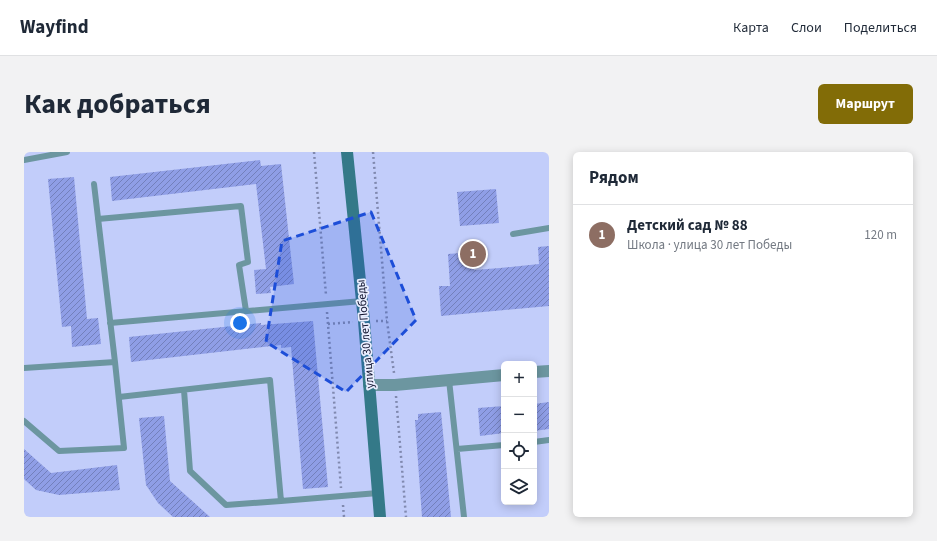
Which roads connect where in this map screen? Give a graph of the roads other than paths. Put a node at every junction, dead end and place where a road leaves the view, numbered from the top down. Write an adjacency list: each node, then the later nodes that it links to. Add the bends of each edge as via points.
1 (67, 152): 3 (lane)
2 (347, 152): 8 (street, улица 30 лет Победы)
3 (24, 160)
4 (94, 184): 5 (lane)
5 (98, 219): 9 (lane, via 241,206 248,262 239,265); 10 (lane)
6 (549, 228): 7 (lane)
7 (513, 234)
8 (362, 302): 9 (lane); 17 (street, улица 30 лет Победы)
9 (246, 311): 10 (lane)
10 (110, 323): 11 (lane)
11 (115, 362): 12 (lane); 19 (lane)
12 (24, 368)
13 (549, 371): 14 (street)
14 (537, 372)
15 (501, 375): 16 (street)
16 (449, 380): 17 (street); 24 (lane)
17 (369, 385): 25 (street, улица 30 лет Победы)
18 (184, 390): 19 (lane); 26 (lane, via 190,471 226,505); 26 (lane, via 270,380)
19 (119, 397): 20 (lane, via 124,448 59,451)
20 (24, 421)
21 (549, 440): 22 (lane)
22 (537, 442)
23 (501, 445): 24 (lane)
24 (457, 449): 28 (lane)
25 (378, 493): 26 (lane); 27 (street, улица 30 лет Победы)
26 (281, 501)
27 (380, 517)
28 (464, 517)

